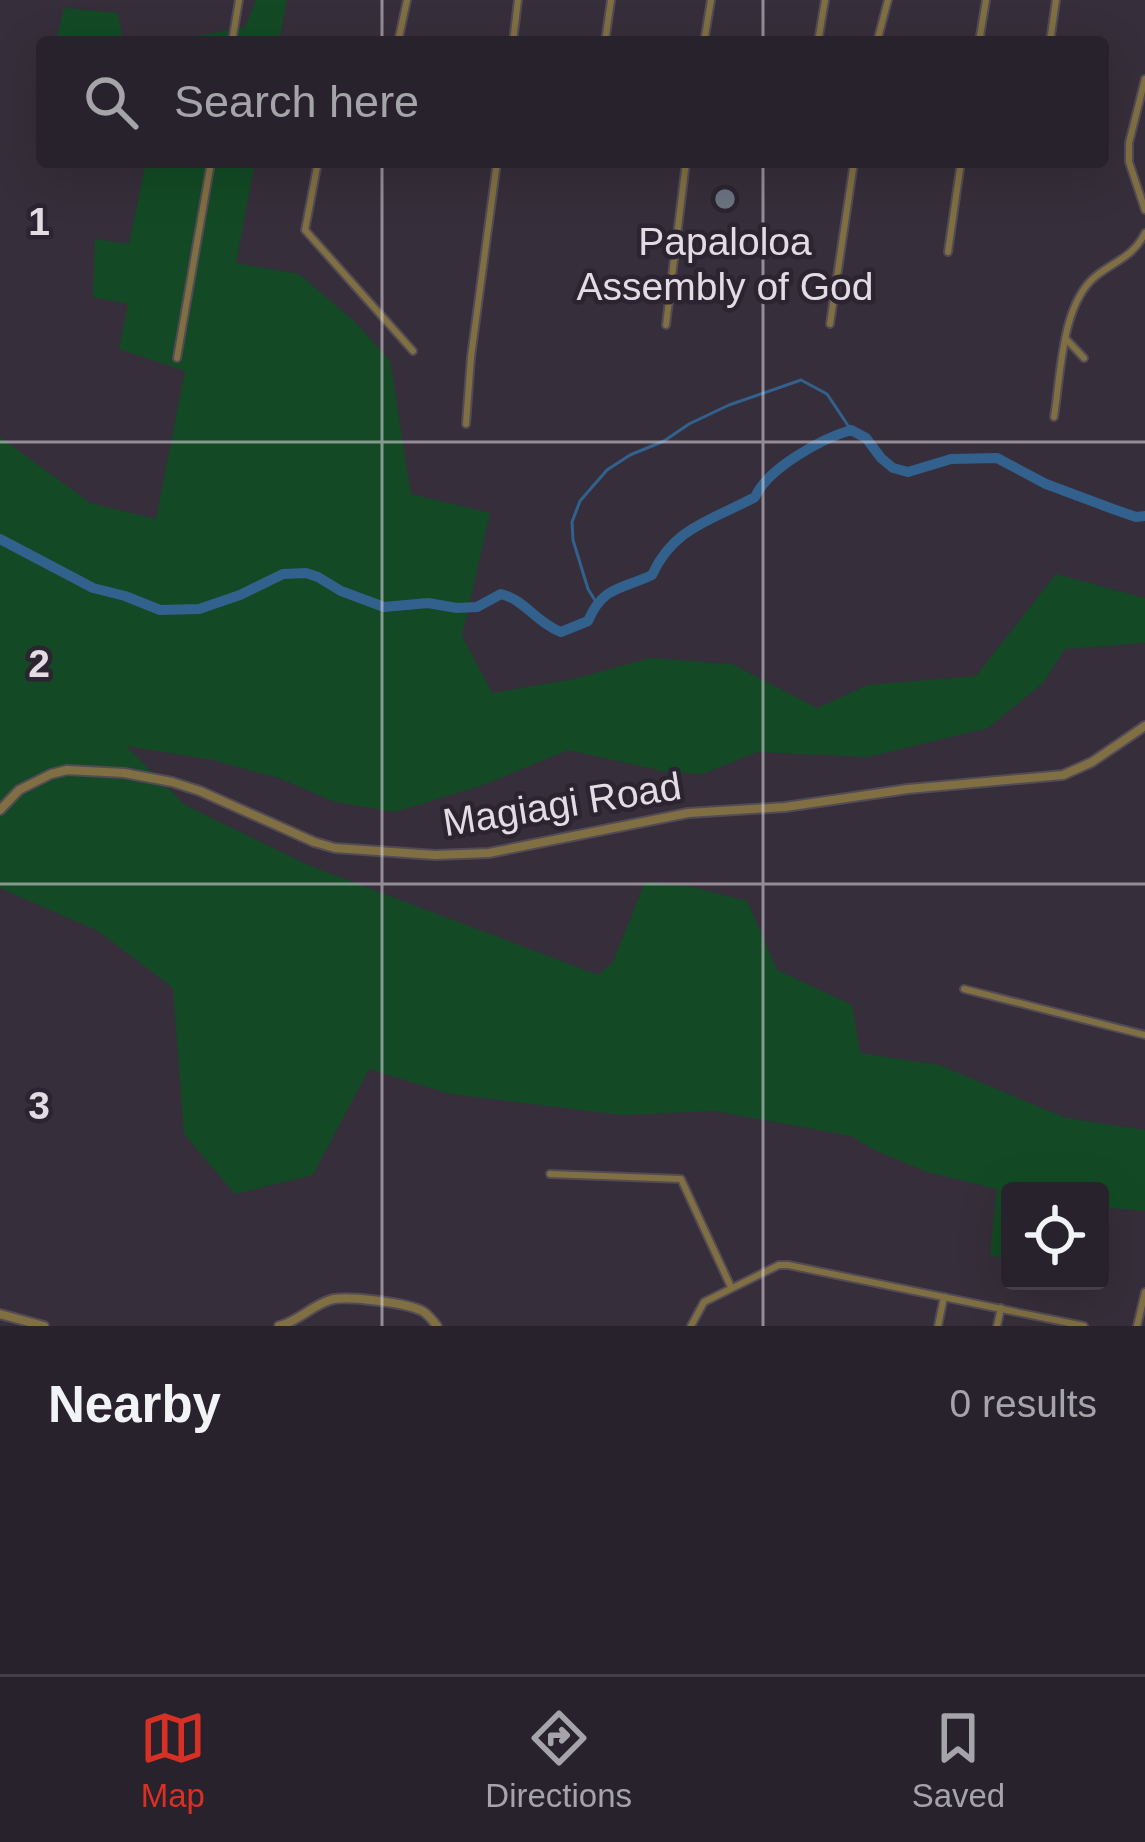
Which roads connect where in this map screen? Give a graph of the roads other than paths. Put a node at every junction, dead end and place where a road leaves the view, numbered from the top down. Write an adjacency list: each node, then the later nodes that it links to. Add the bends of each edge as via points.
1 (239, 0): 10 (street)
2 (407, 0): 11 (street)
3 (518, 0): 12 (street)
4 (611, 0): 13 (street)
5 (711, 0): 14 (street)
6 (825, 0): 15 (street)
7 (889, 0): 16 (street)
8 (986, 0): 17 (street)
9 (1056, 0): 18 (street)
10 (233, 36)
11 (399, 36)
12 (514, 36)
13 (606, 36)
14 (705, 36)
15 (819, 36)
16 (879, 36)
17 (980, 36)
18 (1051, 36)
19 (1145, 80): 26 (street, via 1129,143)
20 (210, 168): 33 (street)
21 (317, 168): 32 (street, via 305,230)
22 (496, 168): 36 (street)
23 (685, 168): 30 (street)
24 (853, 168): 29 (street)
25 (960, 168): 28 (street)
26 (1145, 210)
27 (1145, 233): 31 (street, via 1135,251 1077,298)
28 (947, 251)
29 (830, 324)
30 (666, 325)
31 (1066, 339): 34 (street); 35 (street)
32 (413, 351)
33 (177, 358)
34 (1084, 358)
35 (1054, 417)
36 (466, 424)
37 (1145, 726): 38 (street, Magiagi Road, via 1064,775 688,814 489,853 335,848 200,791 124,773 51,774)
38 (0, 810)
39 (964, 989): 40 (street)
40 (1145, 1035)
41 (550, 1174): 42 (street, via 681,1180)
42 (731, 1287): 44 (street, via 788,1265); 51 (street, via 704,1302)
43 (1145, 1292): 55 (street)
44 (944, 1297): 45 (street); 52 (street)
45 (1000, 1308): 47 (street); 53 (street)
46 (0, 1314): 48 (street)
47 (1054, 1323): 54 (street)
48 (44, 1326)
49 (279, 1326): 50 (street, via 343,1298 413,1308)
50 (437, 1326)
51 (692, 1326)
52 (938, 1326)
53 (997, 1326)
54 (1084, 1326)
55 (1137, 1326)

